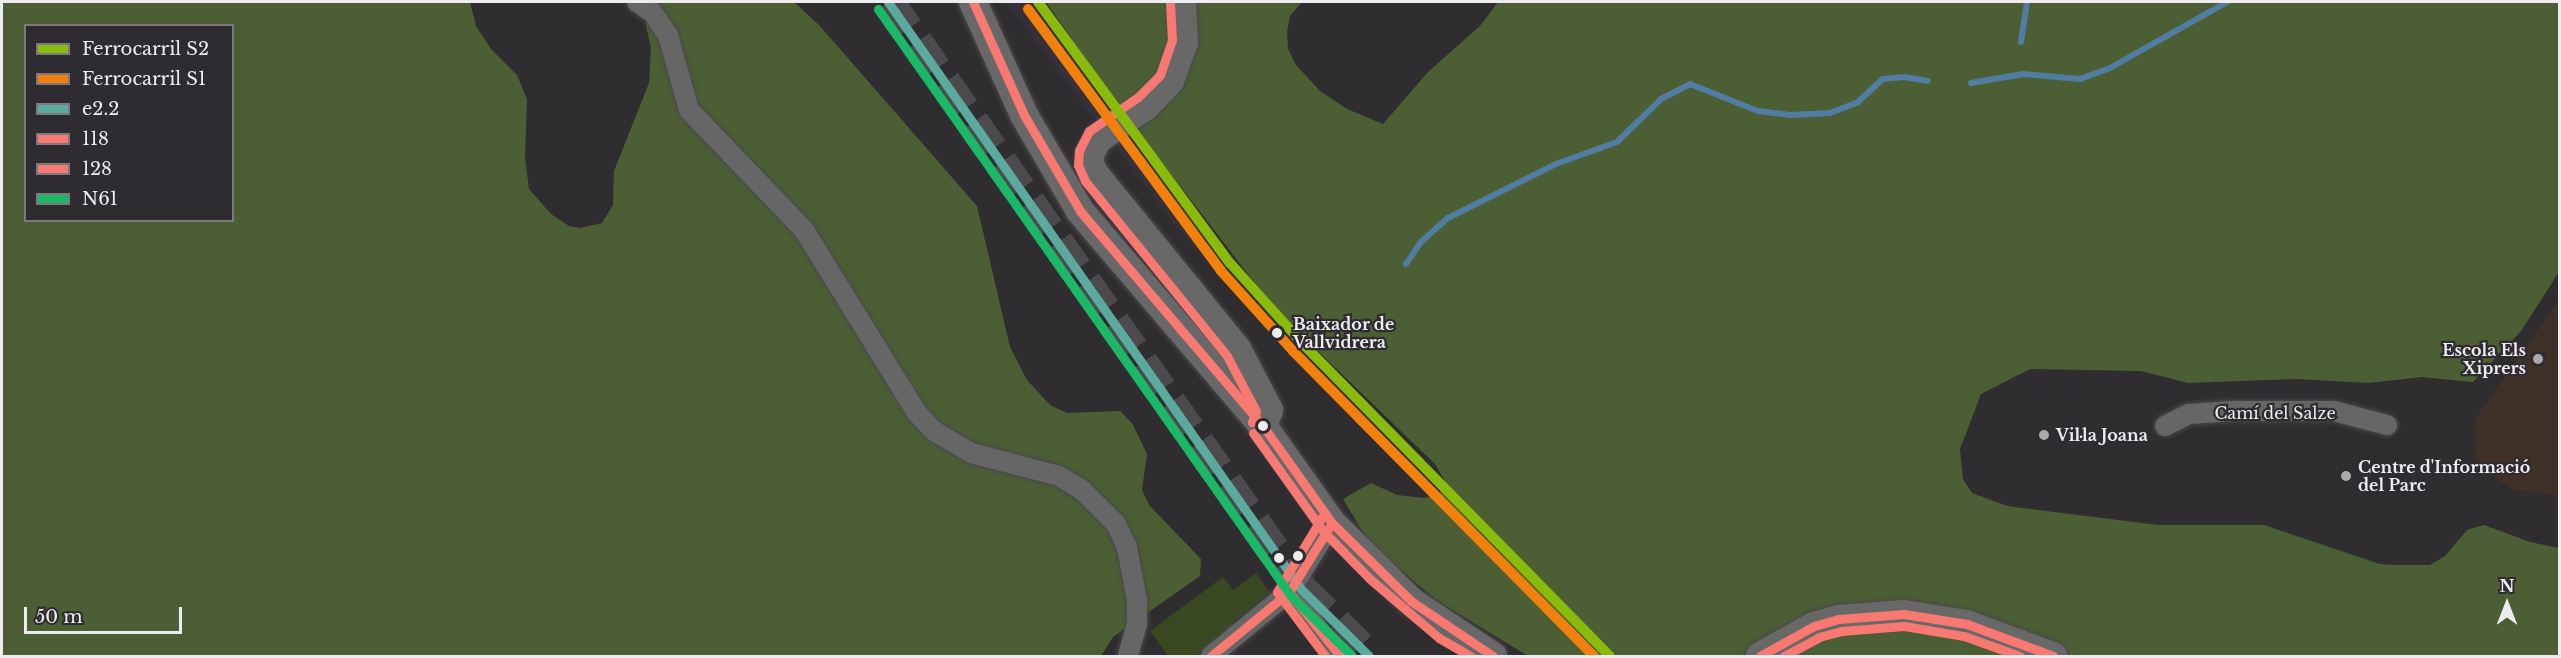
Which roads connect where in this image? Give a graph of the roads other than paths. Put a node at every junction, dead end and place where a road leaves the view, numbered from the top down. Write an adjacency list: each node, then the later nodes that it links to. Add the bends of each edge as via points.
1 (637, 2): 9 (street, via 653,13 668,35 688,110 804,230 918,413 934,431 971,453 1059,476 1082,490 1116,524 1127,548 1137,600 1137,624)
2 (973, 2): 5 (main road, via 1024,115 1068,194)
3 (1182, 2): 5 (main road, via 1185,27 1170,81 1146,106 1098,139 1090,154 1094,173 1237,349 1269,410)
4 (2387, 425): 6 (street, Camí del Salze, via 2334,411 2233,411 2189,414)
5 (1263, 426): 7 (main road)
6 (2165, 426)
7 (1332, 523): 8 (street); 12 (main road, via 1411,601)
8 (1289, 592): 10 (street); 11 (street)
9 (1128, 657)
10 (1211, 657)
11 (1340, 657)
12 (1493, 657)
13 (1760, 657): 14 (main road, via 1814,626 1839,618 1904,614 1967,624)
14 (2053, 657)

